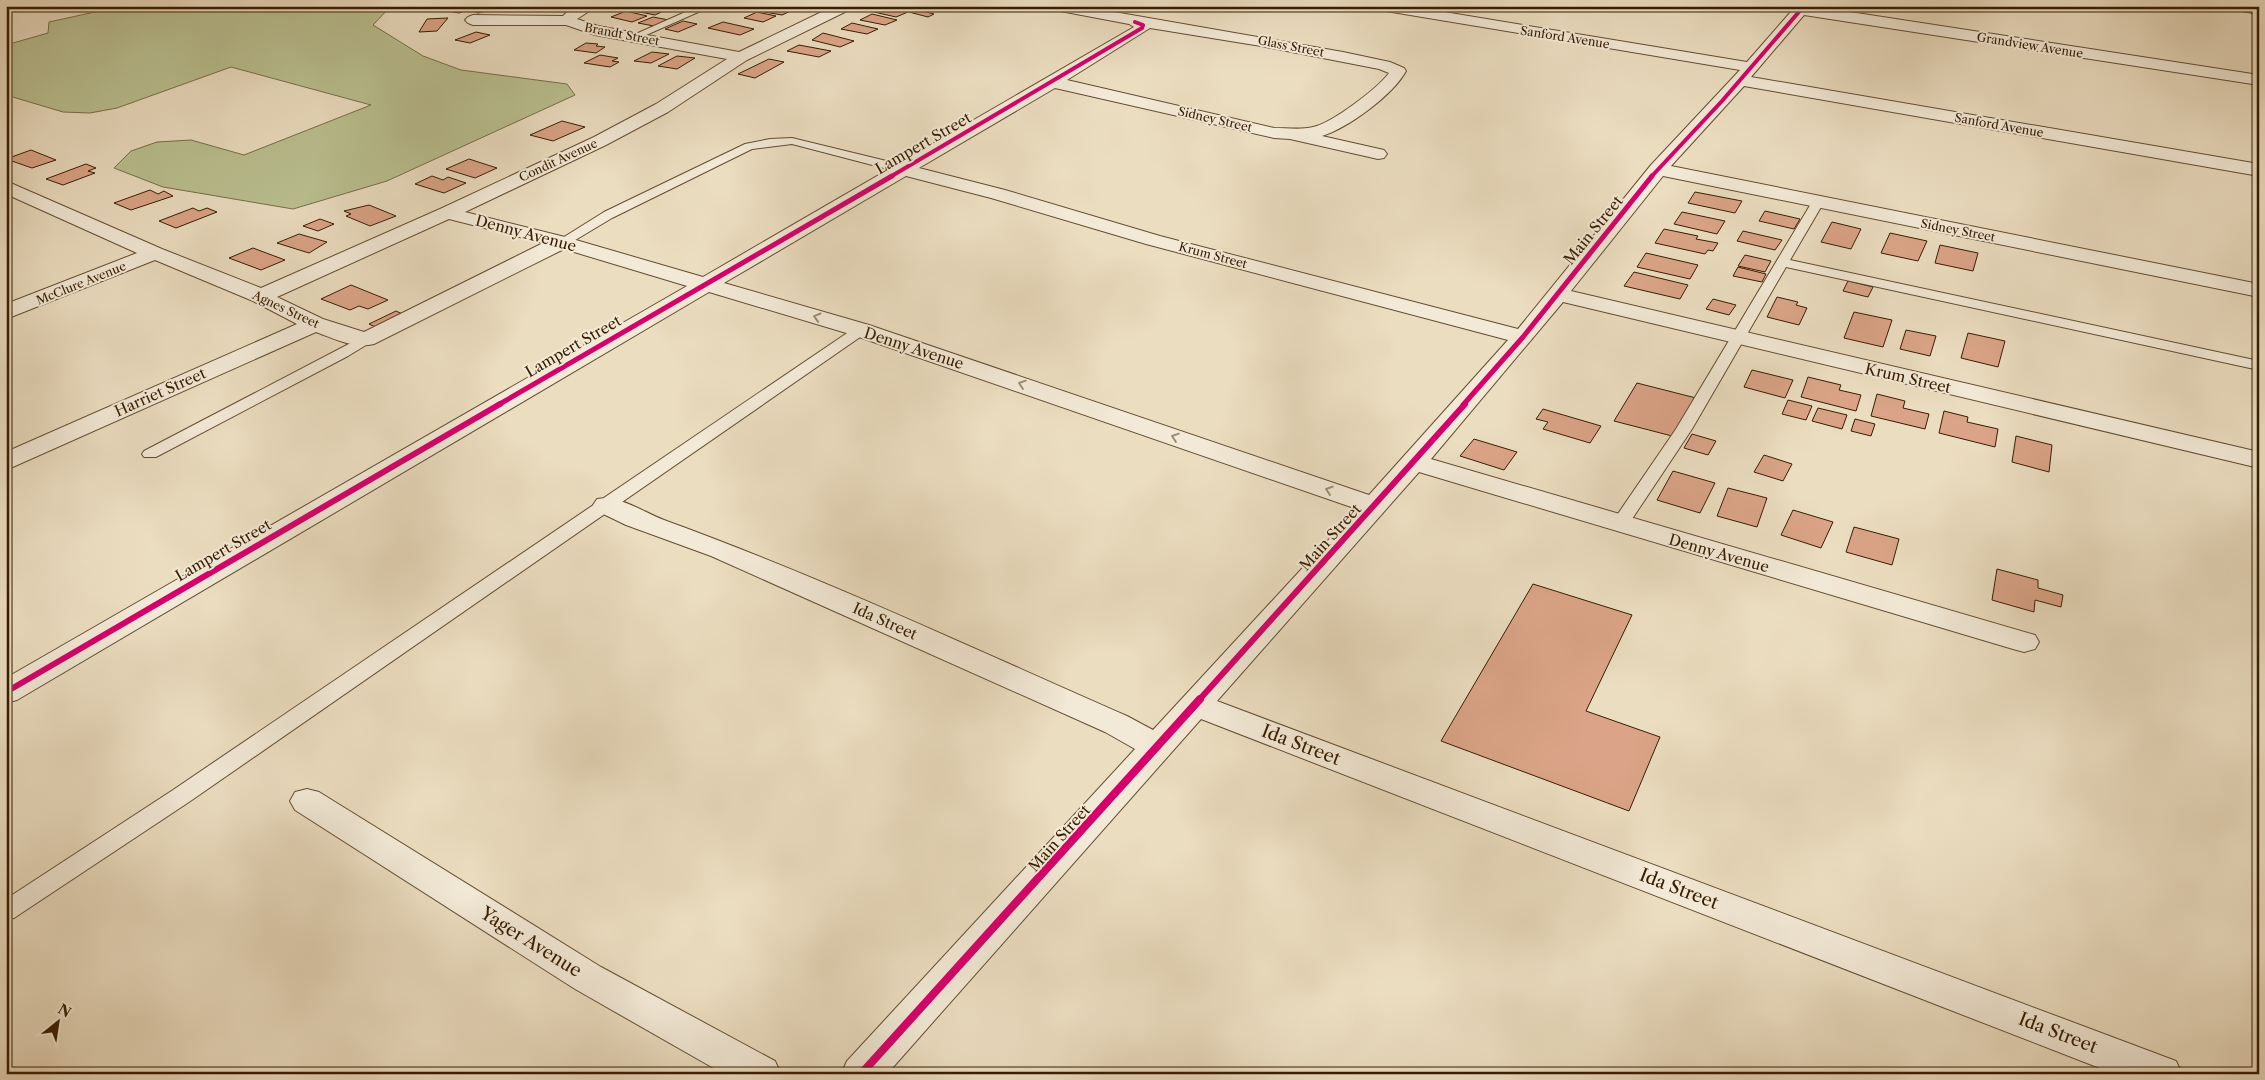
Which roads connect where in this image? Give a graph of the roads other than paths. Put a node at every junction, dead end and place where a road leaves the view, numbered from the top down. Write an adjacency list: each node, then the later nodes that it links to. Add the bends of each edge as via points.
1 (590, 6): 10 (street, via 574,13)
2 (708, 6): 12 (lane)
3 (845, 6): 13 (street, Condit Avenue)
4 (1055, 6): 11 (street, Glass Street)
5 (1380, 6): 14 (street, Sanford Avenue)
6 (2235, 6): 8 (street)
7 (1803, 8): 14 (street, Main Street); 15 (street, Grandview Avenue)
8 (2259, 10)
9 (473, 20): 10 (street, Brandt Street)
10 (567, 21): 12 (street, Brandt Street)
11 (1136, 22): 16 (street, Lampert Street, via 1143,25 1142,28); 17 (street, Glass Street, via 1302,48 1384,65 1398,71 1378,92 1325,129)
12 (634, 37): 13 (street, Brandt Street)
13 (741, 57): 24 (street, Condit Avenue, via 633,124)
14 (1744, 74): 20 (street, Main Street); 21 (street, Sanford Avenue)
15 (2259, 80)
16 (1053, 82): 17 (street, Sidney Street); 19 (street, Lampert Street)
17 (1290, 134): 18 (street, Sidney Street)
18 (1378, 154)
19 (903, 169): 25 (lane, via 792,141 749,146 608,215); 28 (street, Lampert Street); 35 (street, Krum Street, via 1153,240)
20 (1658, 170): 23 (street, Sidney Street); 30 (street, Main Street)
21 (2259, 170)
22 (6, 187): 26 (street, Agnes Street)
23 (1818, 202): 27 (lane); 29 (street, Sidney Street)
24 (447, 213): 25 (street, Denny Avenue); 31 (street, Condit Avenue)
25 (562, 242): 28 (street, Denny Avenue); 37 (street, via 420,315)
26 (156, 253): 31 (street, Agnes Street); 32 (street, McClure Avenue)
27 (1782, 262): 36 (lane); 38 (lane)
28 (704, 284): 34 (street, Denny Avenue, one-way to 28); 47 (street, Lampert Street)
29 (2259, 290)
30 (1558, 294): 35 (street, Main Street); 36 (street, Krum Street)
31 (260, 296): 33 (street, Agnes Street)
32 (6, 312)
33 (315, 324): 37 (street, Agnes Street, via 354,338); 41 (street, Harriet Street)
34 (861, 330): 43 (lane); 44 (street, Denny Avenue, one-way to 34)
35 (1523, 337): 42 (street, Main Street)
36 (1737, 337): 40 (street, Krum Street); 45 (lane, via 1684,429)
37 (366, 338): 39 (lane, via 344,353)
38 (2259, 366)
39 (150, 454)
40 (2259, 460)
41 (6, 462)
42 (1414, 462): 44 (street, Main Street); 45 (street, Denny Avenue)
43 (606, 505): 49 (street, Ida Street, via 722,550 890,623 1116,724); 51 (lane, via 181,796)
44 (1375, 506): 48 (street, Main Street)
45 (1620, 524): 46 (street, Denny Avenue)
46 (2024, 642)
47 (6, 692)
48 (1196, 705): 49 (street, Main Street); 54 (street, Ida Street)
49 (1159, 747): 53 (street, Main Street)
50 (307, 801): 52 (street, Yager Avenue, via 588,978)
51 (6, 911)
52 (761, 1074)
53 (861, 1074)
54 (2162, 1074)

